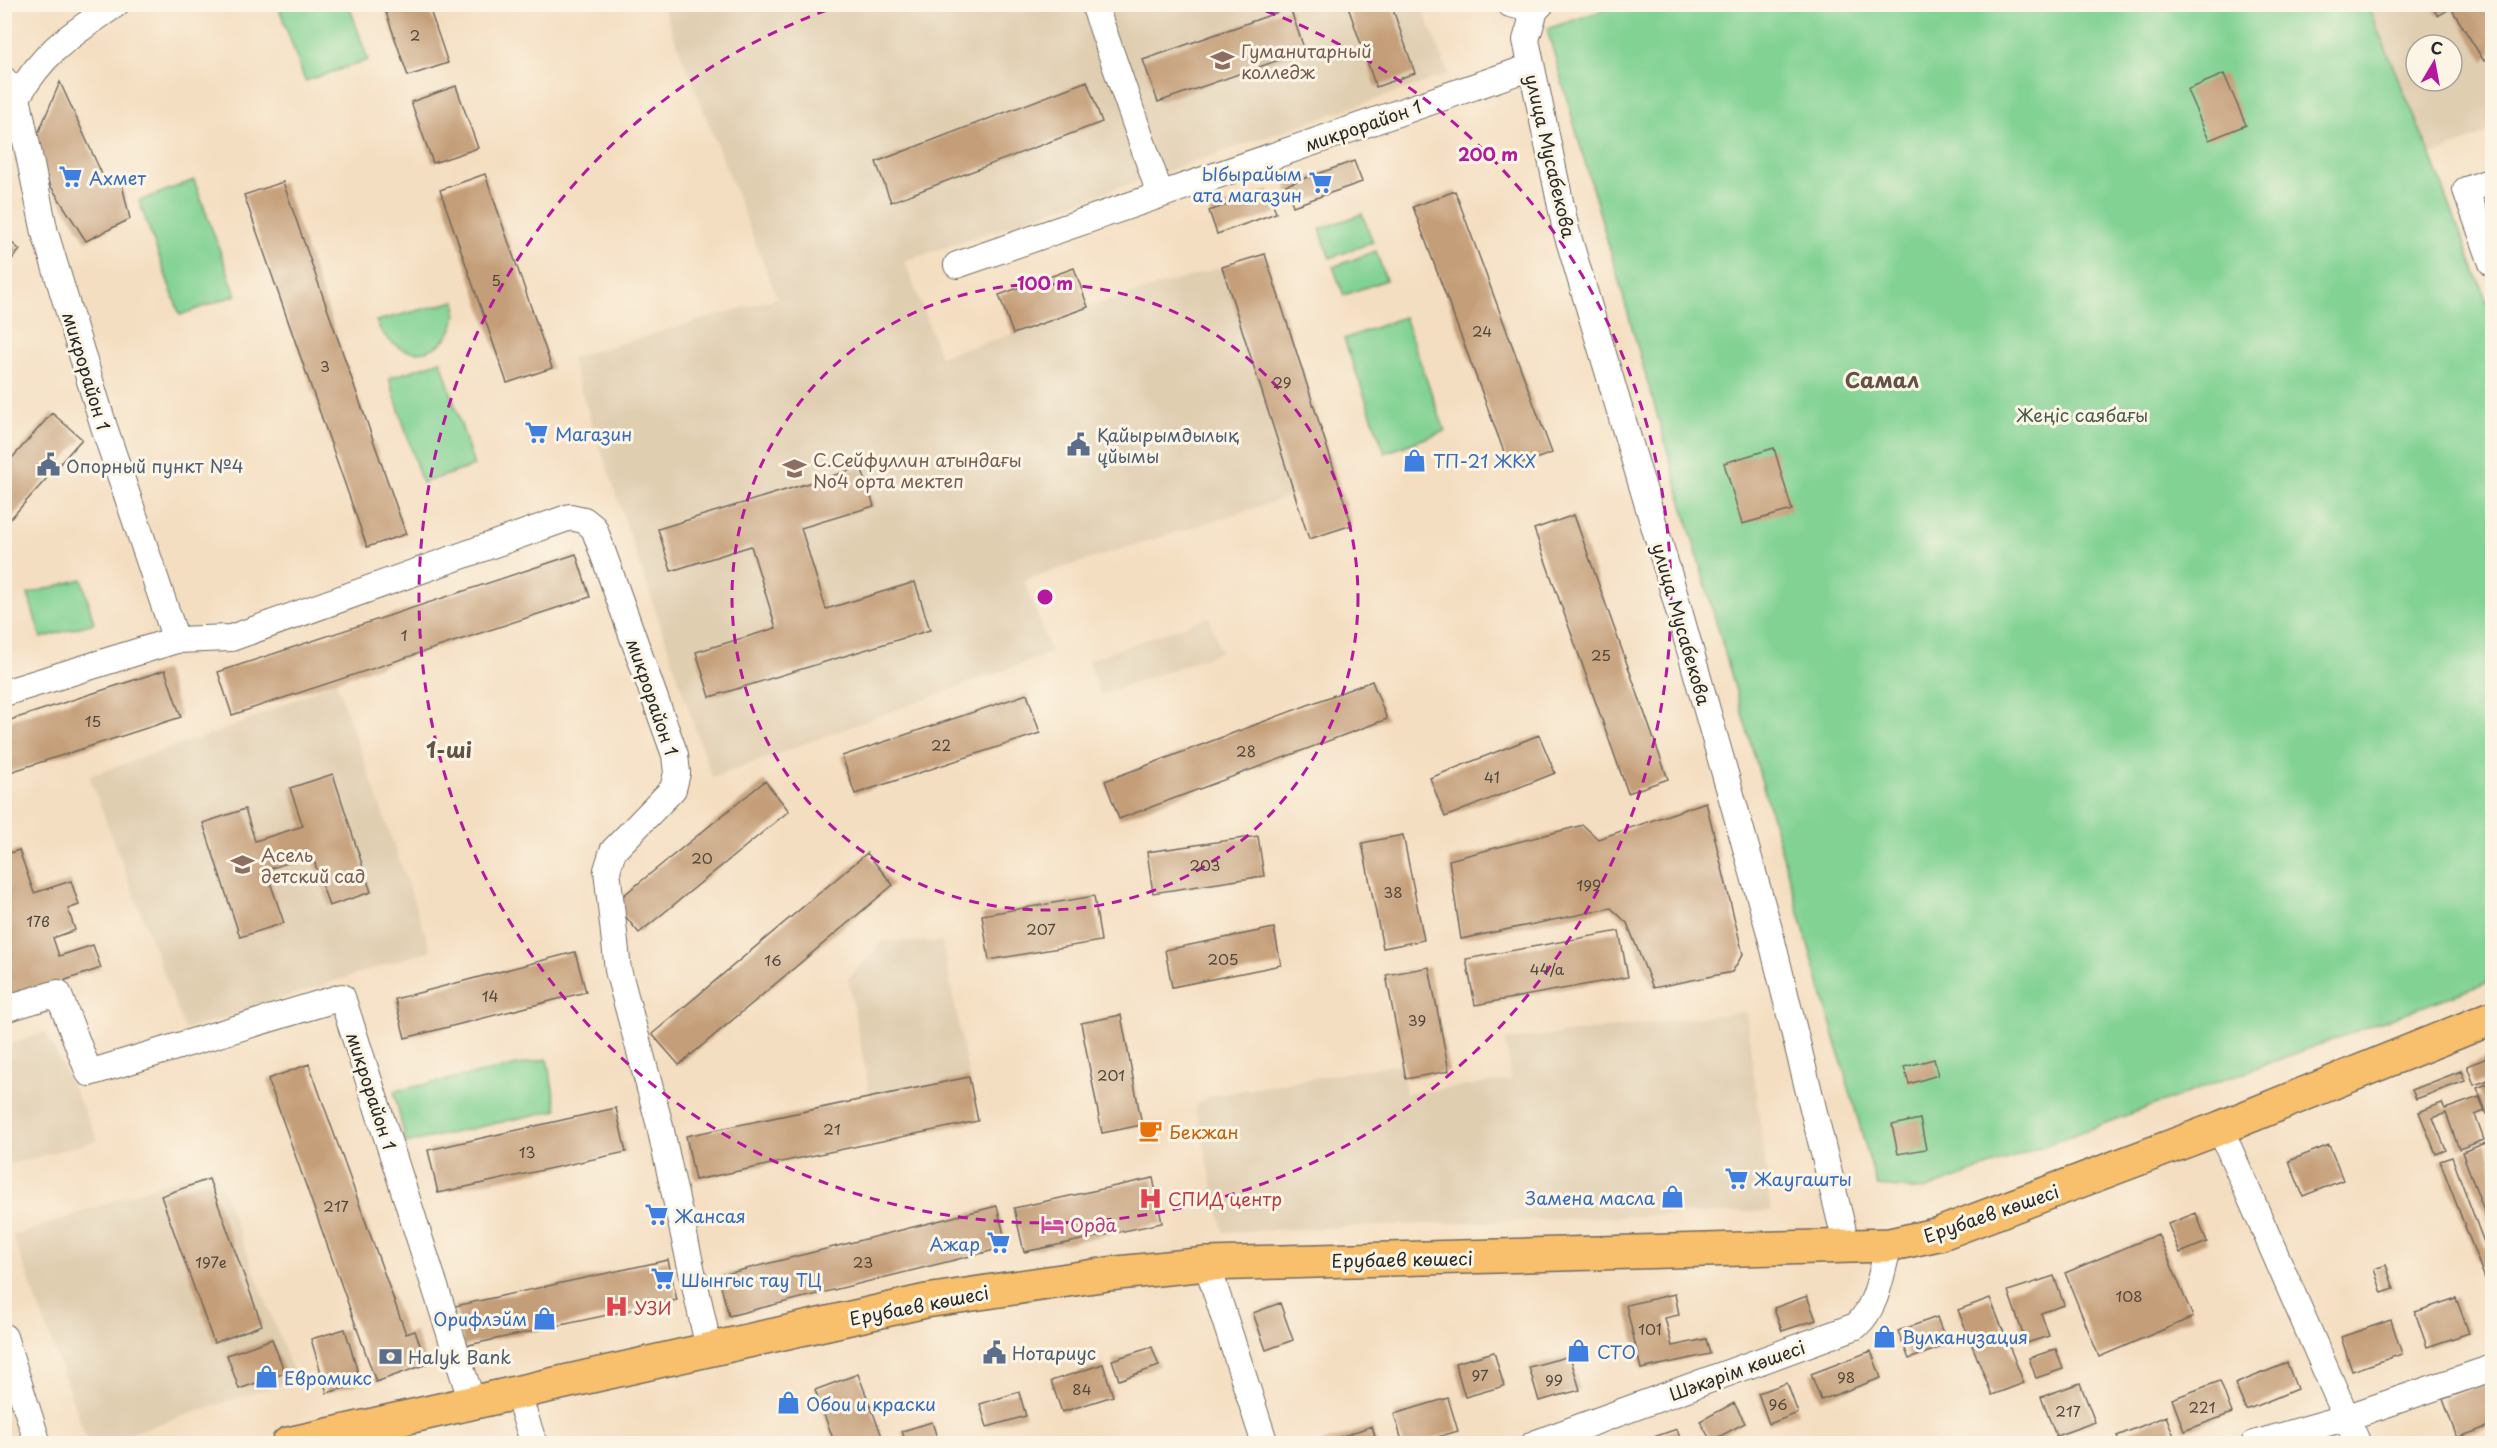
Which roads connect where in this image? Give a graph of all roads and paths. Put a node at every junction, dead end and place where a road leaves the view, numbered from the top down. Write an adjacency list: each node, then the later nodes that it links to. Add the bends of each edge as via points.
1 (1094, 4): 7 (street)
2 (105, 6): 5 (street, микрорайон 1)
3 (1529, 6): 4 (street, улица Мусабекова, via 1526,40)
4 (1531, 67): 7 (street, микрорайон 1); 16 (street, улица Мусабекова, via 1566,230 1770,933)
5 (11, 89): 10 (street, микрорайон 1, via 45,233 73,329)
6 (2493, 182): 8 (street, via 2466,190)
7 (1160, 194): 9 (street, микрорайон 1)
8 (2493, 263)
9 (957, 265)
10 (176, 640): 11 (street, микрорайон 1); 19 (street, микрорайон 1, via 231,638 570,518 584,520 594,528 675,755 677,773 673,789 613,851 607,870 618,970 659,1122)
11 (4, 693)
12 (4, 1009): 22 (street, микрорайон 1, via 58,993 89,1073 342,997)
13 (2493, 1018): 14 (main road, Ерубаев көшесі)
14 (2220, 1128): 15 (main road, Ерубаев көшесі, via 1939,1234); 23 (street)
15 (1889, 1245): 16 (main road, Ерубаев көшесі); 28 (street, Шәкәрім көшесі, via 1870,1309 1856,1326)
16 (1847, 1247): 17 (main road, Ерубаев көшесі)
17 (1207, 1264): 19 (main road, Ерубаев көшесі, via 1108,1274 926,1301); 27 (street)
18 (4, 1337): 24 (street)
19 (709, 1349): 21 (main road, Ерубаев көшесі)
20 (2493, 1368): 23 (street)
21 (517, 1392): 22 (main road, Ерубаев көшесі); 26 (street)
22 (472, 1402): 25 (main road, Ерубаев көшесі)
23 (2348, 1417): 29 (street); 30 (street)
24 (38, 1443)
25 (288, 1443)
26 (534, 1443)
27 (1265, 1443)
28 (1534, 1443)
29 (2254, 1443)
30 (2358, 1443)

